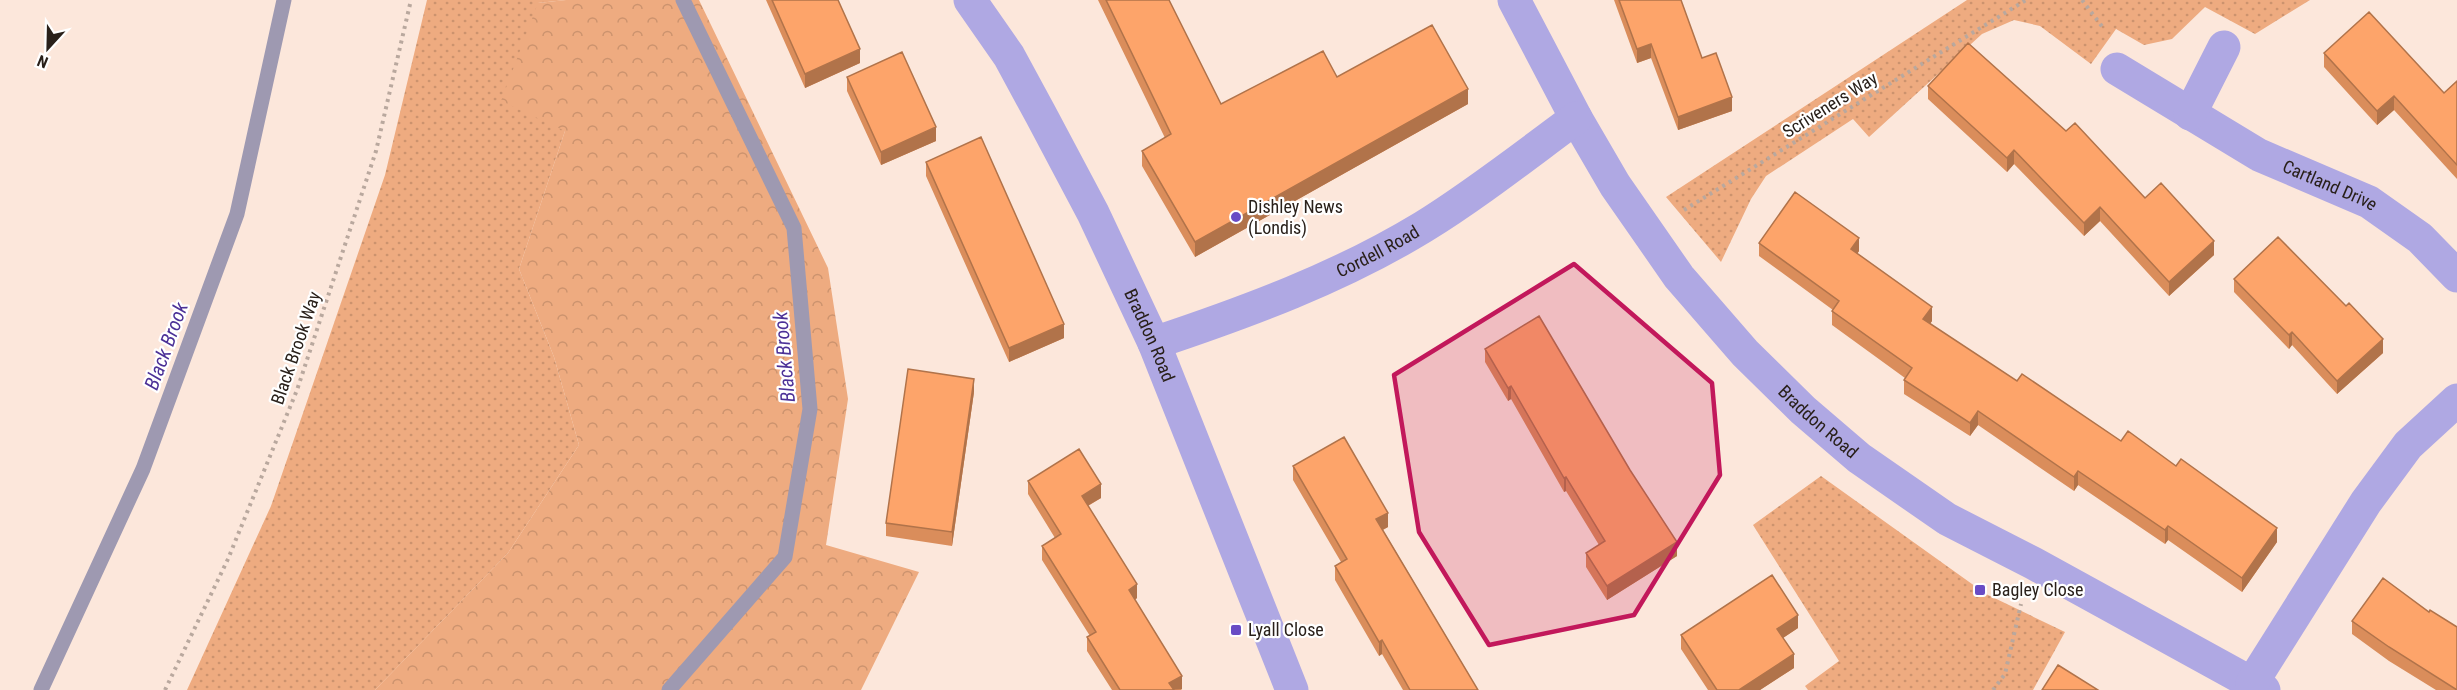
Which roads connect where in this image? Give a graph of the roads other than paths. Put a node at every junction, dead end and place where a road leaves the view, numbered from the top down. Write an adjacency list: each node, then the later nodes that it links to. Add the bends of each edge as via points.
1 (970, 0): 8 (street, Braddon Road, via 1009,56 1036,105 1093,213)
2 (1514, 0): 6 (street, Braddon Road)
3 (2224, 47): 5 (street)
4 (2117, 69): 5 (street, Cartland Drive)
5 (2190, 114): 7 (street, Cartland Drive, via 2259,155 2369,202 2420,238)
6 (1576, 118): 8 (street, Cordell Road, via 1424,226 1354,265 1246,312); 10 (street, Braddon Road, via 1615,185 1679,277 1745,353 1859,458 1947,519)
7 (2457, 276)
8 (1154, 343): 11 (street, Braddon Road)
9 (2457, 400): 10 (street, via 2408,446 2366,502)
10 (2258, 686)
11 (1292, 690)

